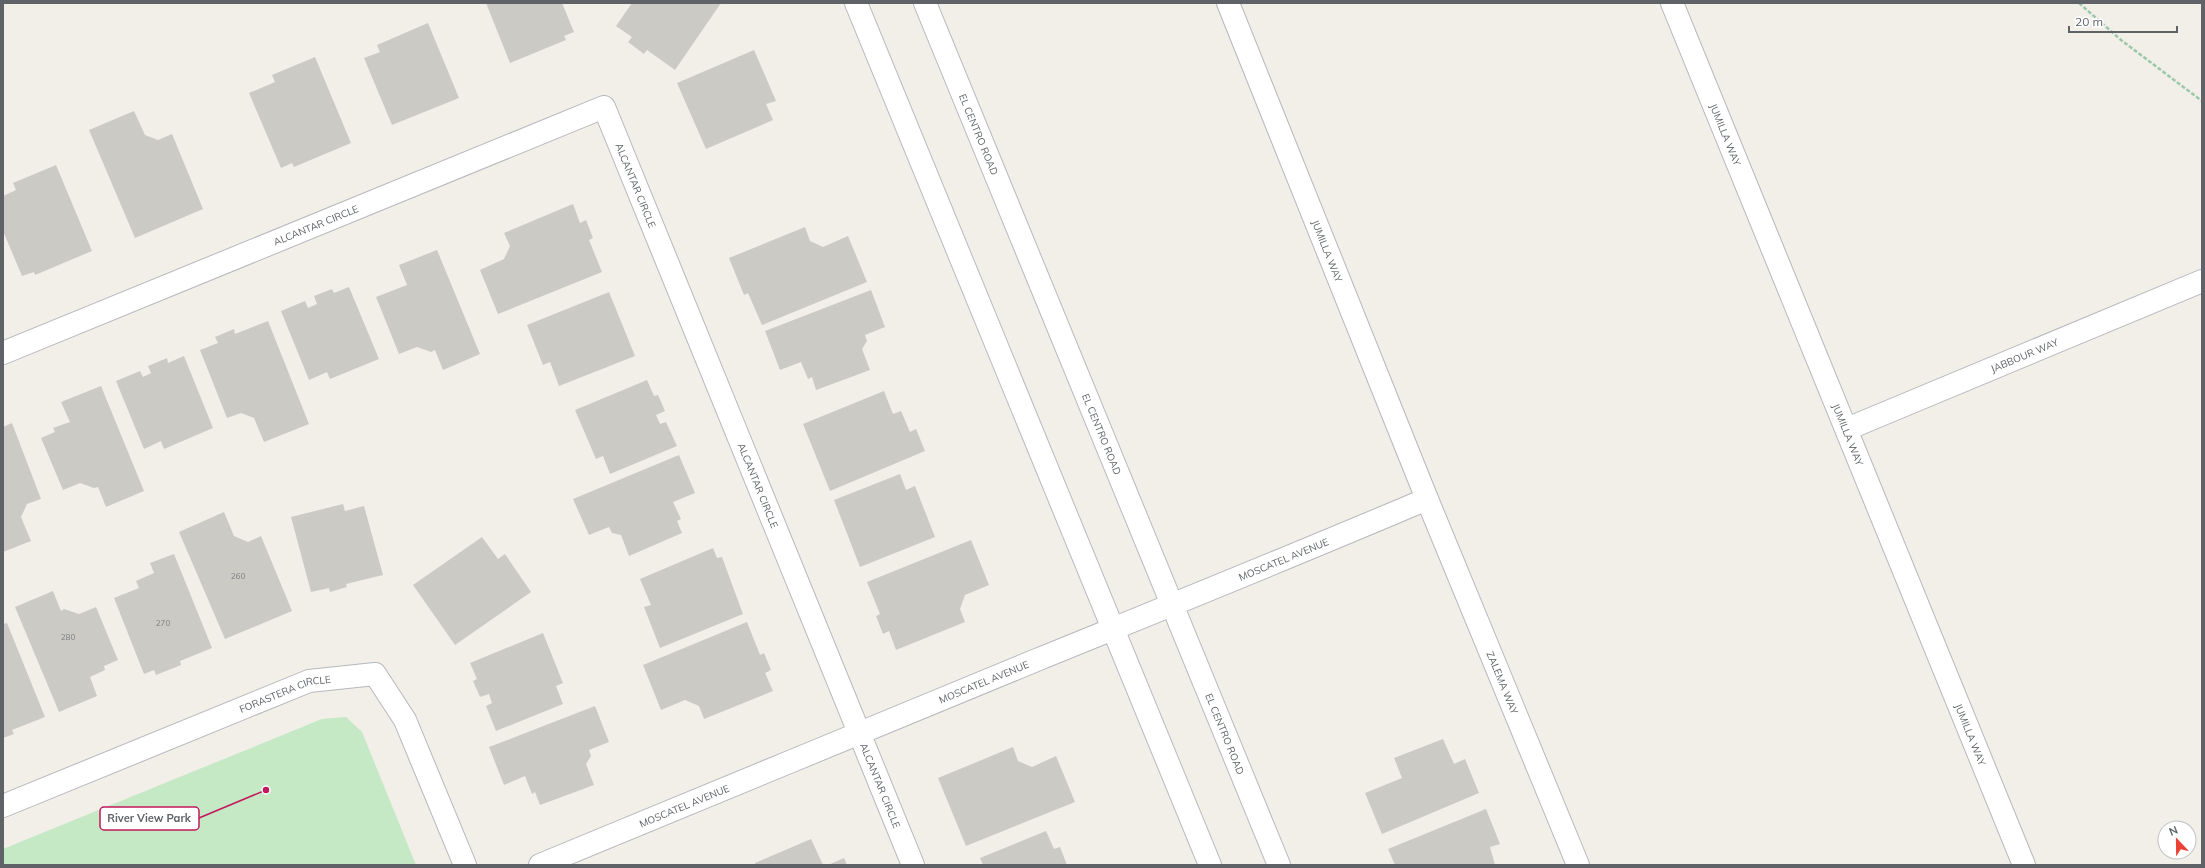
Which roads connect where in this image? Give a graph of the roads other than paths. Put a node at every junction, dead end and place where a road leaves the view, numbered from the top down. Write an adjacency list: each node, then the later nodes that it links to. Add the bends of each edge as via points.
1 (856, 3): 10 (street)
2 (925, 3): 9 (street, EL CENTRO ROAD)
3 (1228, 3): 8 (street, JUMILLA WAY)
4 (1672, 3): 7 (street, JUMILLA WAY)
5 (2202, 282): 7 (street, JABBOUR WAY)
6 (3, 353): 11 (street, ALCANTAR CIRCLE, via 604,107)
7 (1847, 429): 19 (street, JUMILLA WAY)
8 (1427, 500): 9 (street, MOSCATEL AVENUE); 18 (street, ZALEMA WAY)
9 (1173, 605): 10 (street, MOSCATEL AVENUE); 17 (street, EL CENTRO ROAD)
10 (1113, 629): 11 (street, MOSCATEL AVENUE); 16 (street)
11 (860, 735): 14 (street, MOSCATEL AVENUE); 15 (street, ALCANTAR CIRCLE)
12 (3, 806): 13 (street, FORASTERA CIRCLE, via 309,681 375,674 405,720)
13 (465, 865)
14 (540, 865)
15 (913, 865)
16 (1210, 865)
17 (1279, 865)
18 (1578, 865)
19 (2024, 865)

